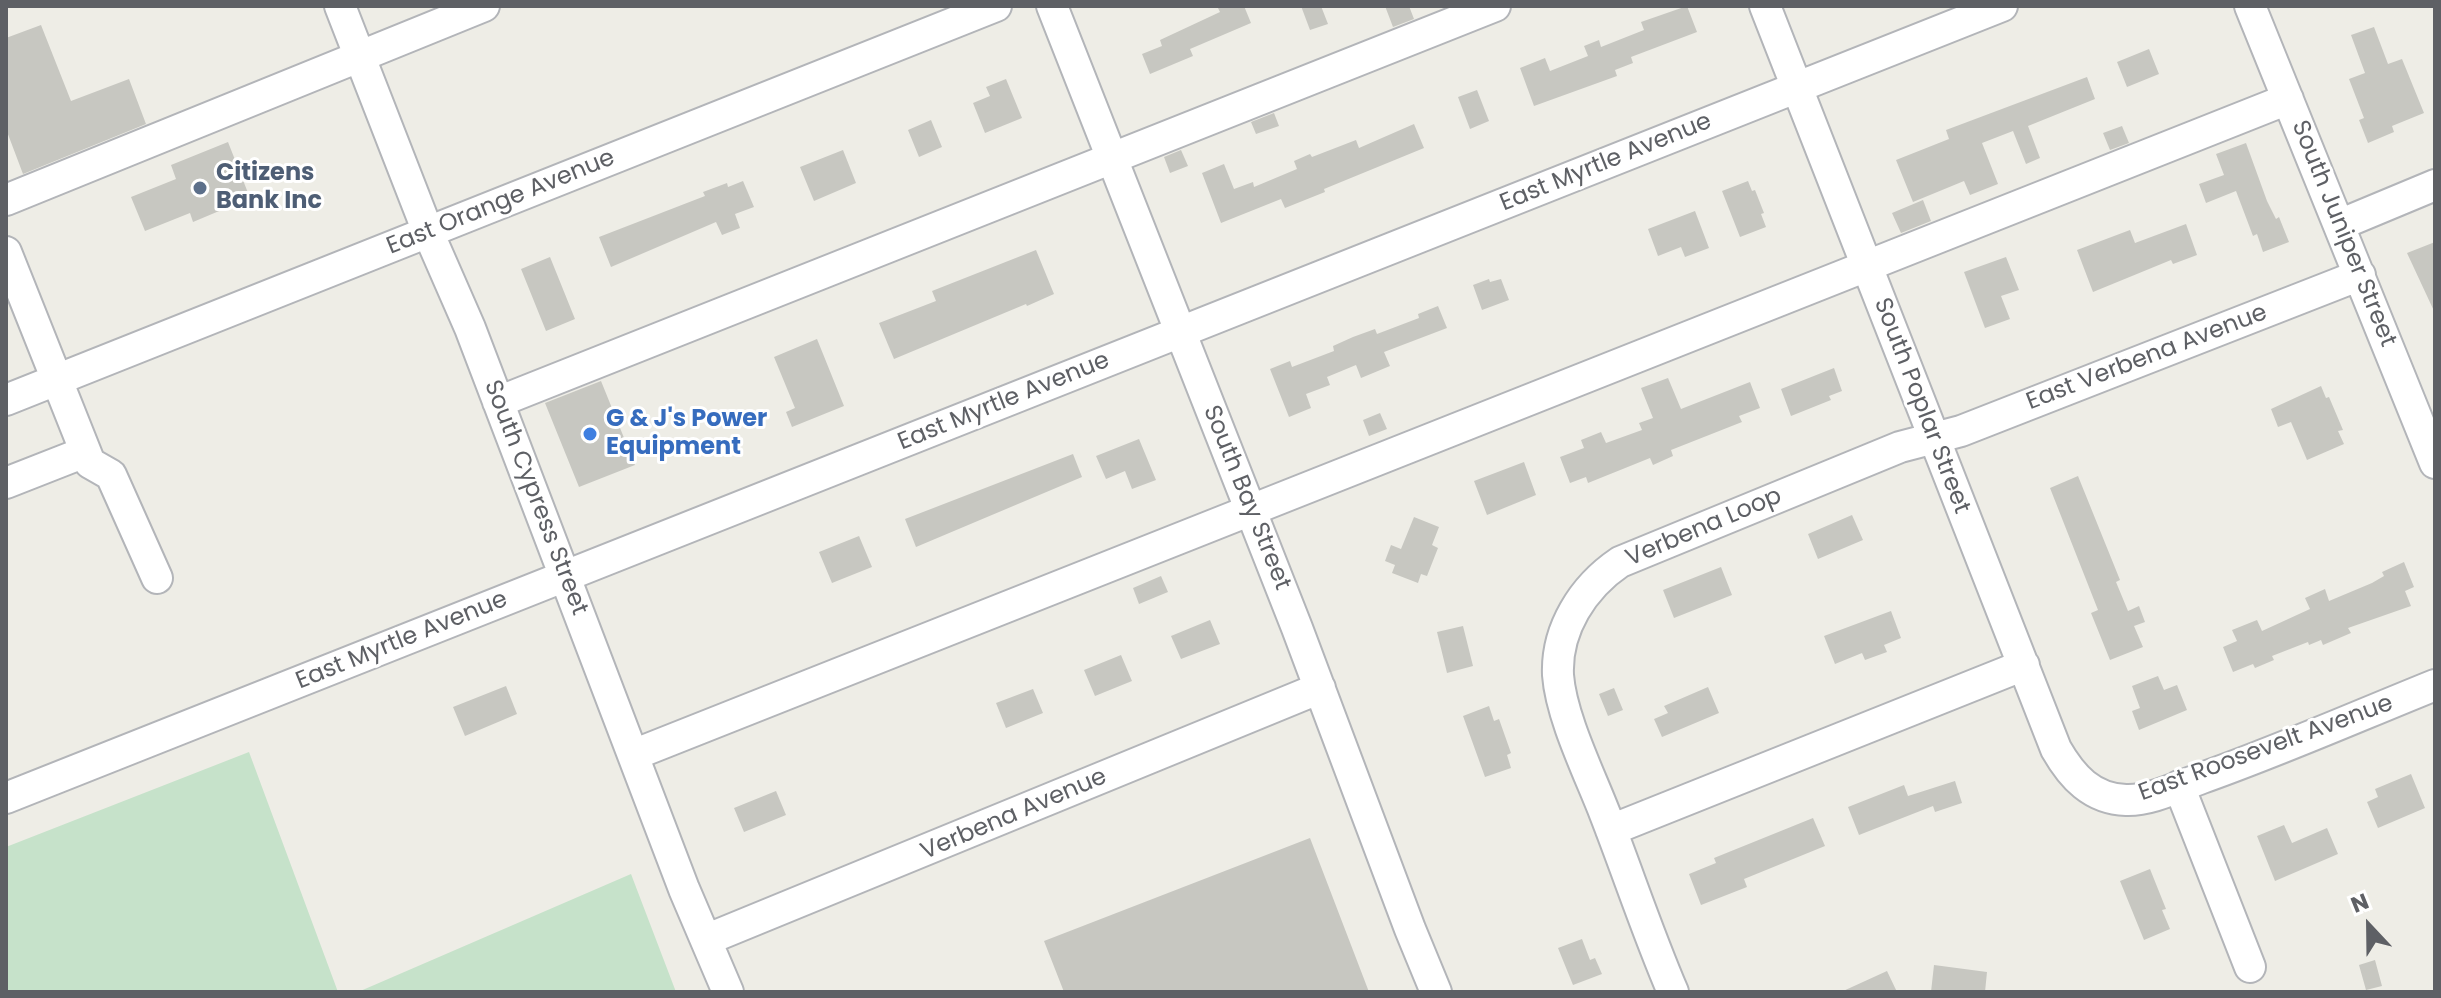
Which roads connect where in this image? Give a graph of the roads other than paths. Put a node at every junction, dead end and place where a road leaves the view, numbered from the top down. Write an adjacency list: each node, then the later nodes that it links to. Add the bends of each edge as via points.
1 (340, 6): 9 (street, South Cypress Street)
2 (484, 6): 9 (street)
3 (996, 6): 16 (street, East Orange Avenue)
4 (1052, 6): 12 (street, South Bay Street)
5 (1495, 6): 12 (street)
6 (1765, 6): 10 (street, South Poplar Street)
7 (2002, 6): 10 (street, East Myrtle Avenue)
8 (2250, 6): 11 (street, South Juniper Street)
9 (359, 57): 14 (street); 16 (street, South Cypress Street)
10 (1798, 87): 18 (street, South Poplar Street); 20 (street, East Myrtle Avenue)
11 (2288, 99): 15 (street, South Juniper Street); 18 (street)
12 (1113, 158): 20 (street, South Bay Street); 23 (street)
13 (2435, 185): 15 (street)
14 (6, 200)
15 (2339, 225): 19 (street, South Juniper Street)
16 (428, 232): 21 (street, East Orange Avenue); 23 (street, South Cypress Street)
17 (6, 252): 21 (street)
18 (1866, 267): 24 (street, South Poplar Street); 28 (street)
19 (2360, 275): 24 (street, East Verbena Avenue, via 1961,431); 26 (street, South Juniper Street)
20 (1180, 332): 28 (street, South Bay Street); 29 (street, East Myrtle Avenue)
21 (56, 380): 22 (street, East Orange Avenue); 25 (street)
22 (6, 400)
23 (498, 402): 29 (street, South Cypress Street)
24 (1932, 437): 31 (street, South Poplar Street); 38 (street, Verbena Loop, via 1620,562 1587,590 1574,608 1559,653 1558,677 1570,724)
25 (88, 457): 27 (street); 30 (street, via 111,475)
26 (2435, 463)
27 (6, 483)
28 (1250, 511): 33 (street, South Bay Street); 34 (street)
29 (566, 576): 34 (street, South Cypress Street); 37 (street, East Myrtle Avenue)
30 (157, 578)
31 (2024, 665): 36 (street, South Poplar Street, via 2062,760 2077,780); 38 (street)
32 (2435, 685): 35 (street, East Roosevelt Avenue)
33 (1320, 688): 39 (street, Verbena Avenue); 42 (street, South Bay Street)
34 (633, 755): 39 (street, South Cypress Street)
35 (2179, 786): 36 (street, East Roosevelt Avenue, via 2130,800); 40 (street)
36 (2097, 792)
37 (6, 798)
38 (1611, 830): 43 (street, Verbena Loop)
39 (708, 939): 41 (street, South Cypress Street)
40 (2250, 967)
41 (728, 992)
42 (1436, 992)
43 (1673, 992)

